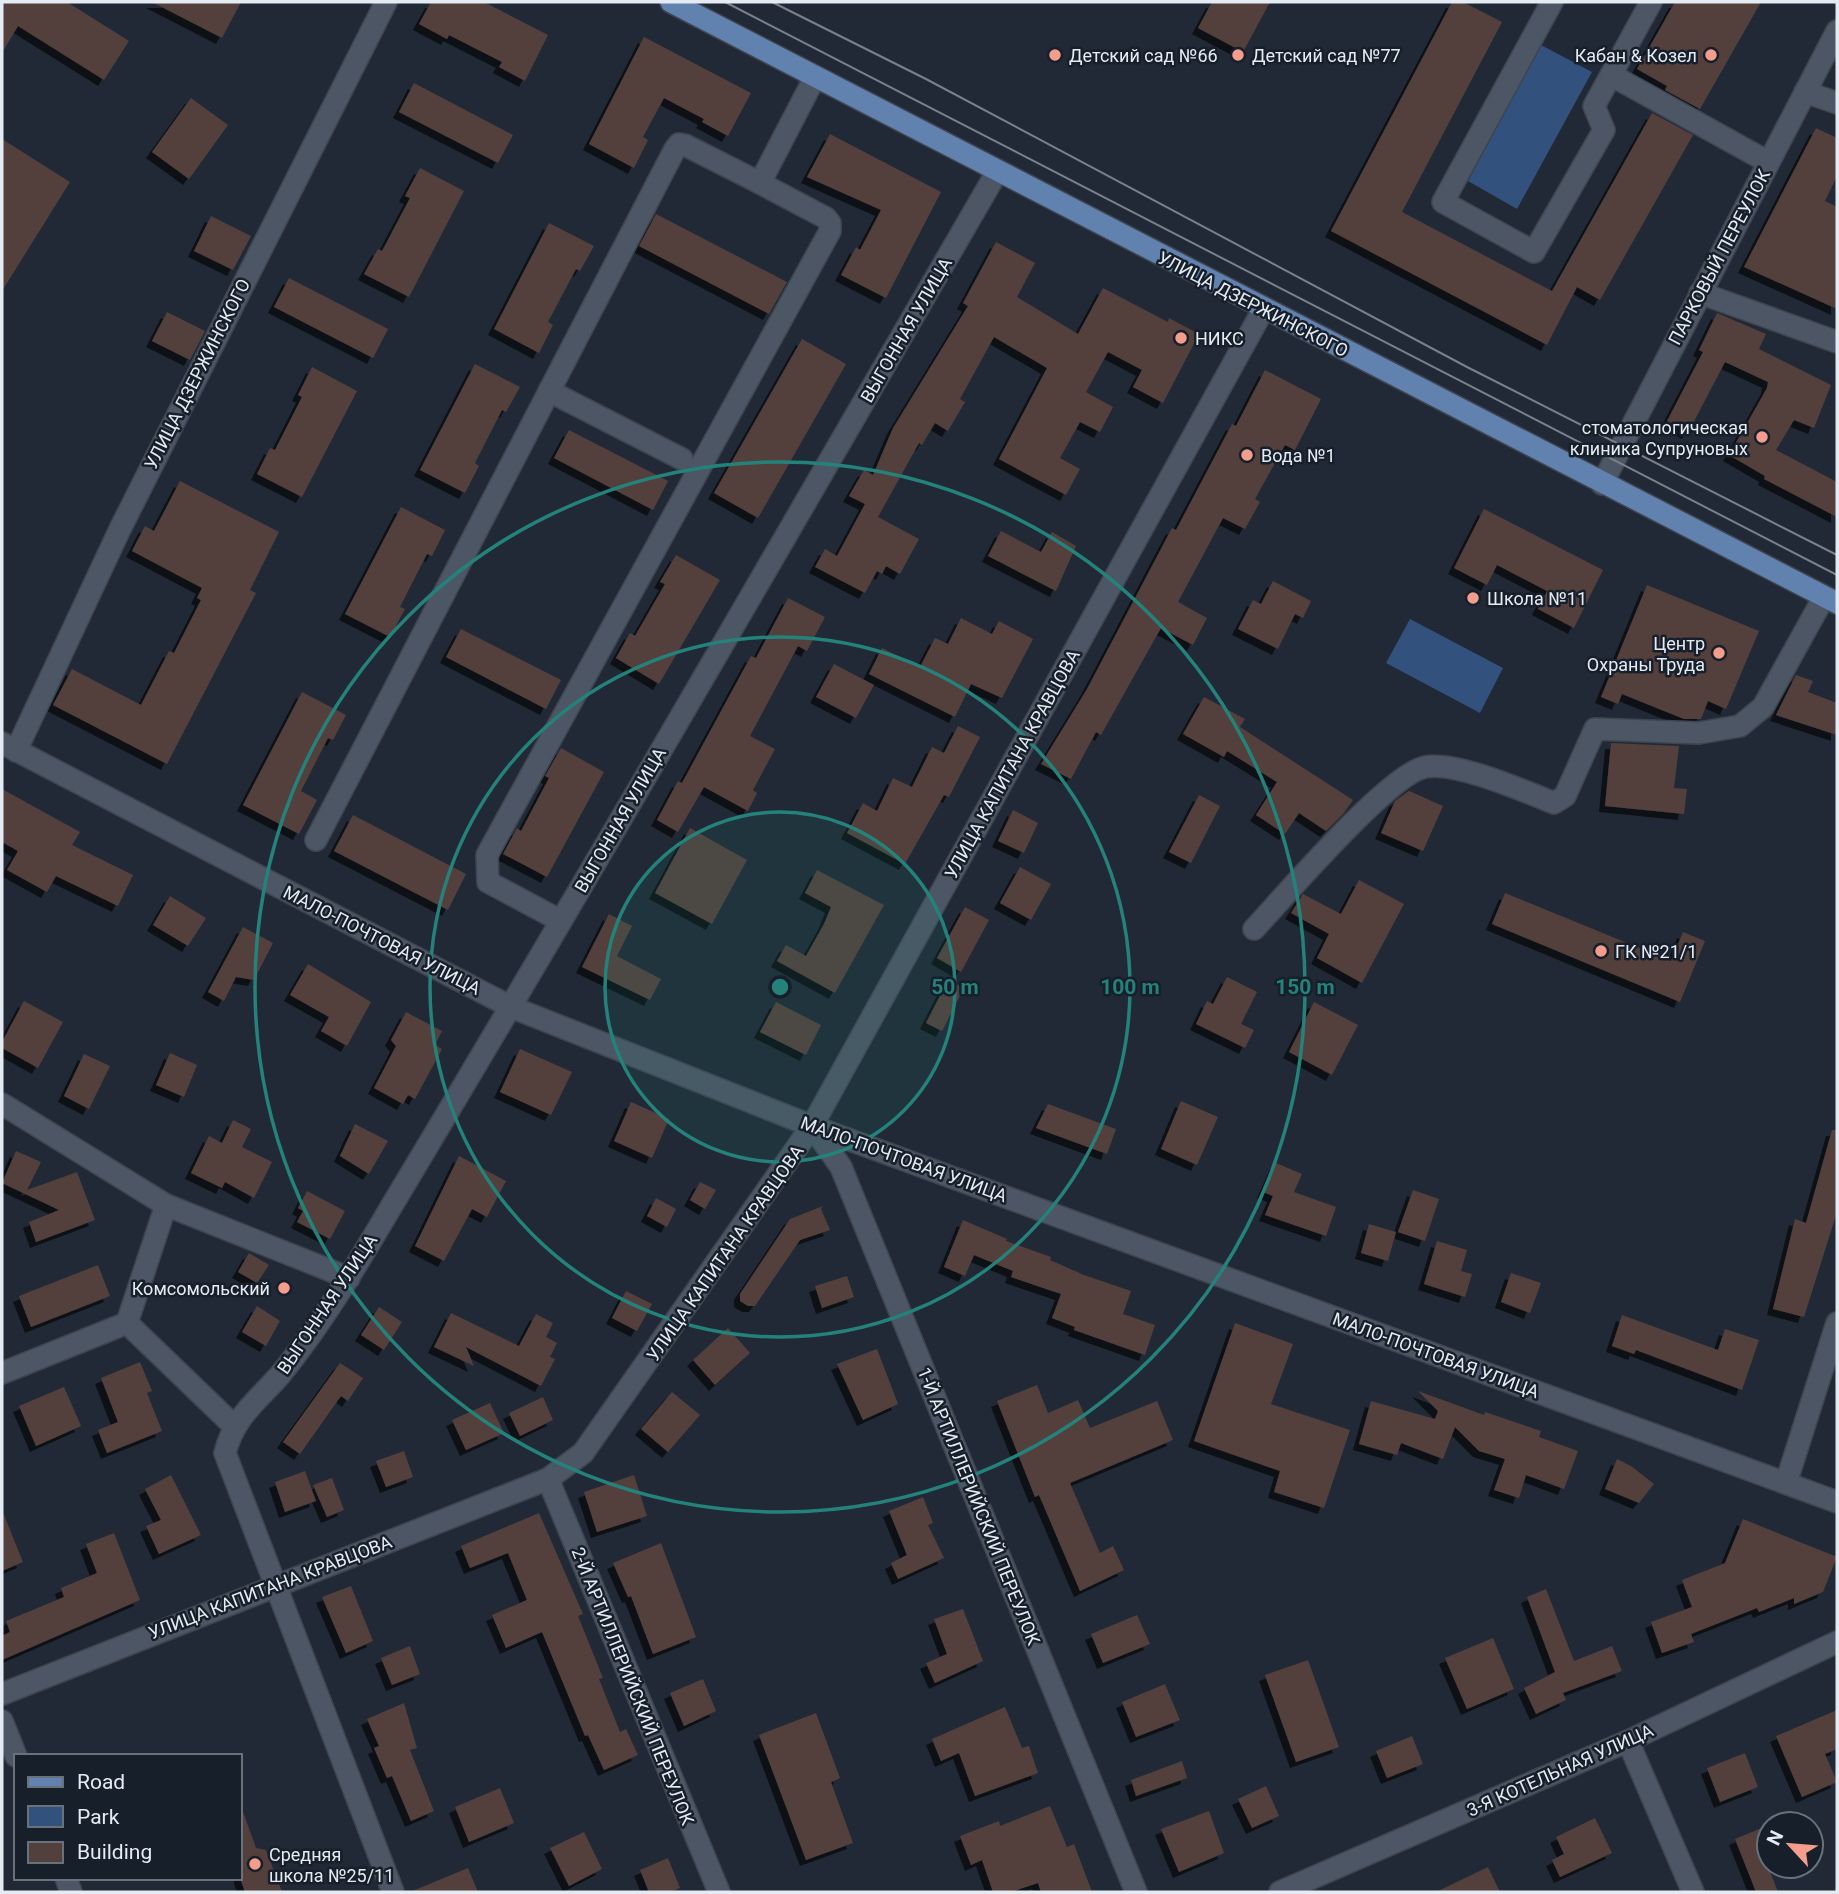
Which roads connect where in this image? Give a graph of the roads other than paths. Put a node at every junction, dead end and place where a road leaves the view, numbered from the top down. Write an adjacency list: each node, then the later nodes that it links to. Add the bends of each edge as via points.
1 (386, 2): 20 (street, УЛИЦА ДЗЕРЖИНСКОГО)
2 (671, 2): 7 (main road, УЛИЦА ДЗЕРЖИНСКОГО)
3 (1552, 2): 6 (street, via 1443,202 1534,252 1604,130 1594,106)
4 (1651, 2): 6 (street)
5 (1837, 31): 8 (street, ПАРКОВЫЙ ПЕРЕУЛОК)
6 (1611, 75): 10 (street)
7 (815, 77): 11 (main road, УЛИЦА ДЗЕРЖИНСКОГО); 12 (street)
8 (1805, 92): 9 (street); 10 (street, ПАРКОВЫЙ ПЕРЕУЛОК)
9 (1837, 103)
10 (1768, 162): 13 (street, ПАРКОВЫЙ ПЕРЕУЛОК)
11 (997, 172): 14 (main road, УЛИЦА ДЗЕРЖИНСКОГО); 22 (street, ВЫГОННАЯ УЛИЦА)
12 (760, 183): 16 (street, via 679,144); 22 (street, via 826,218 830,231 486,856 488,882)
13 (1700, 293): 15 (street); 18 (street, ПАРКОВЫЙ ПЕРЕУЛОК)
14 (1263, 310): 18 (main road, УЛИЦА ДЗЕРЖИНСКОГО); 26 (street, УЛИЦА КАПИТАНА КРАВЦОВА)
15 (1837, 342)
16 (549, 390): 17 (street); 21 (street)
17 (682, 459)
18 (1602, 484): 19 (main road, УЛИЦА ДЗЕРЖИНСКОГО)
19 (1831, 600): 23 (street, via 1763,707 1740,726 1699,733 1595,729 1565,796 1554,803 1507,783 1449,768 1424,767 1393,783)
20 (9, 747): 24 (street, МАЛО-ПОЧТОВАЯ УЛИЦА)
21 (316, 840)
22 (561, 921): 24 (street, ВЫГОННАЯ УЛИЦА)
23 (1254, 929)
24 (511, 1007): 26 (street, МАЛО-ПОЧТОВАЯ УЛИЦА); 28 (street, ВЫГОННАЯ УЛИЦА)
25 (2, 1104): 27 (street)
26 (813, 1126): 33 (street, УЛИЦА КАПИТАНА КРАВЦОВА, via 596,1438 568,1467); 34 (street, МАЛО-ПОЧТОВАЯ УЛИЦА); 44 (street, 1-Й АРТИЛЛЕРИЙСКИЙ ПЕРЕУЛОК, via 841,1167)
27 (166, 1205): 28 (street); 30 (street)
28 (349, 1278): 32 (street, ВЫГОННАЯ УЛИЦА, via 279,1376)
29 (1837, 1322): 34 (street)
30 (127, 1323): 31 (street); 32 (street)
31 (2, 1373)
32 (234, 1426): 36 (street, ВЫГОННАЯ УЛИЦА, via 225,1453)
33 (548, 1479): 36 (street, УЛИЦА КАПИТАНА КРАВЦОВА); 43 (street, 2-Й АРТИЛЛЕРИЙСКИЙ ПЕРЕУЛОК)
34 (1786, 1483): 35 (street, МАЛО-ПОЧТОВАЯ УЛИЦА)
35 (1837, 1502)
36 (275, 1584): 38 (street, УЛИЦА КАПИТАНА КРАВЦОВА); 42 (street)
37 (1837, 1642): 40 (street, 3-Я КОТЕЛЬНАЯ УЛИЦА)
38 (2, 1693)
39 (2, 1721): 41 (street)
40 (1628, 1741): 45 (street, 3-Я КОТЕЛЬНАЯ УЛИЦА); 46 (street)
41 (15, 1754)
42 (393, 1892)
43 (719, 1892)
44 (1136, 1892)
45 (1280, 1892)
46 (1693, 1892)

